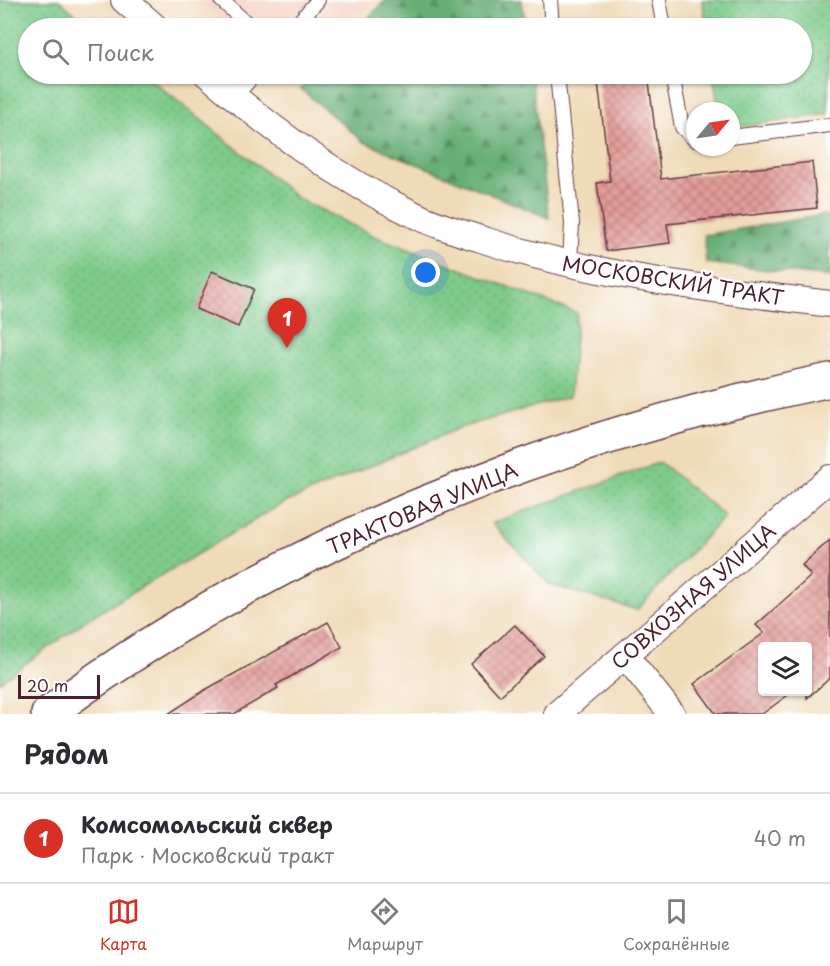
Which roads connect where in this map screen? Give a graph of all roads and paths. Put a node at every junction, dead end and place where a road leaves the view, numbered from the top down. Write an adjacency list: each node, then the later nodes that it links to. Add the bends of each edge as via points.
1 (124, 0): 6 (street)
2 (220, 0): 7 (lane)
3 (318, 0): 8 (lane)
4 (550, 0): 9 (lane)
5 (659, 0): 10 (lane)
6 (145, 18)
7 (241, 18)
8 (303, 18)
9 (551, 18)
10 (662, 18)
11 (219, 84): 15 (street, МОСКОВСКИЙ ТРАКТ)
12 (246, 84): 15 (lane)
13 (558, 84): 19 (lane, via 572,224)
14 (674, 84): 17 (lane)
15 (234, 97): 19 (street, МОСКОВСКИЙ ТРАКТ, via 288,141 343,178 415,215 512,249)
16 (830, 125): 18 (lane)
17 (686, 131)
18 (740, 136)
19 (570, 264): 20 (street, МОСКОВСКИЙ ТРАКТ, via 695,288)
20 (830, 304)
21 (830, 380): 24 (main road, ТРАКТОВАЯ УЛИЦА, via 542,459 374,524 165,634)
22 (830, 478): 23 (street, СОВХОЗНАЯ УЛИЦА)
23 (625, 655): 25 (street, СОВХОЗНАЯ УЛИЦА); 26 (street)
24 (48, 714)
25 (557, 714)
26 (672, 714)

